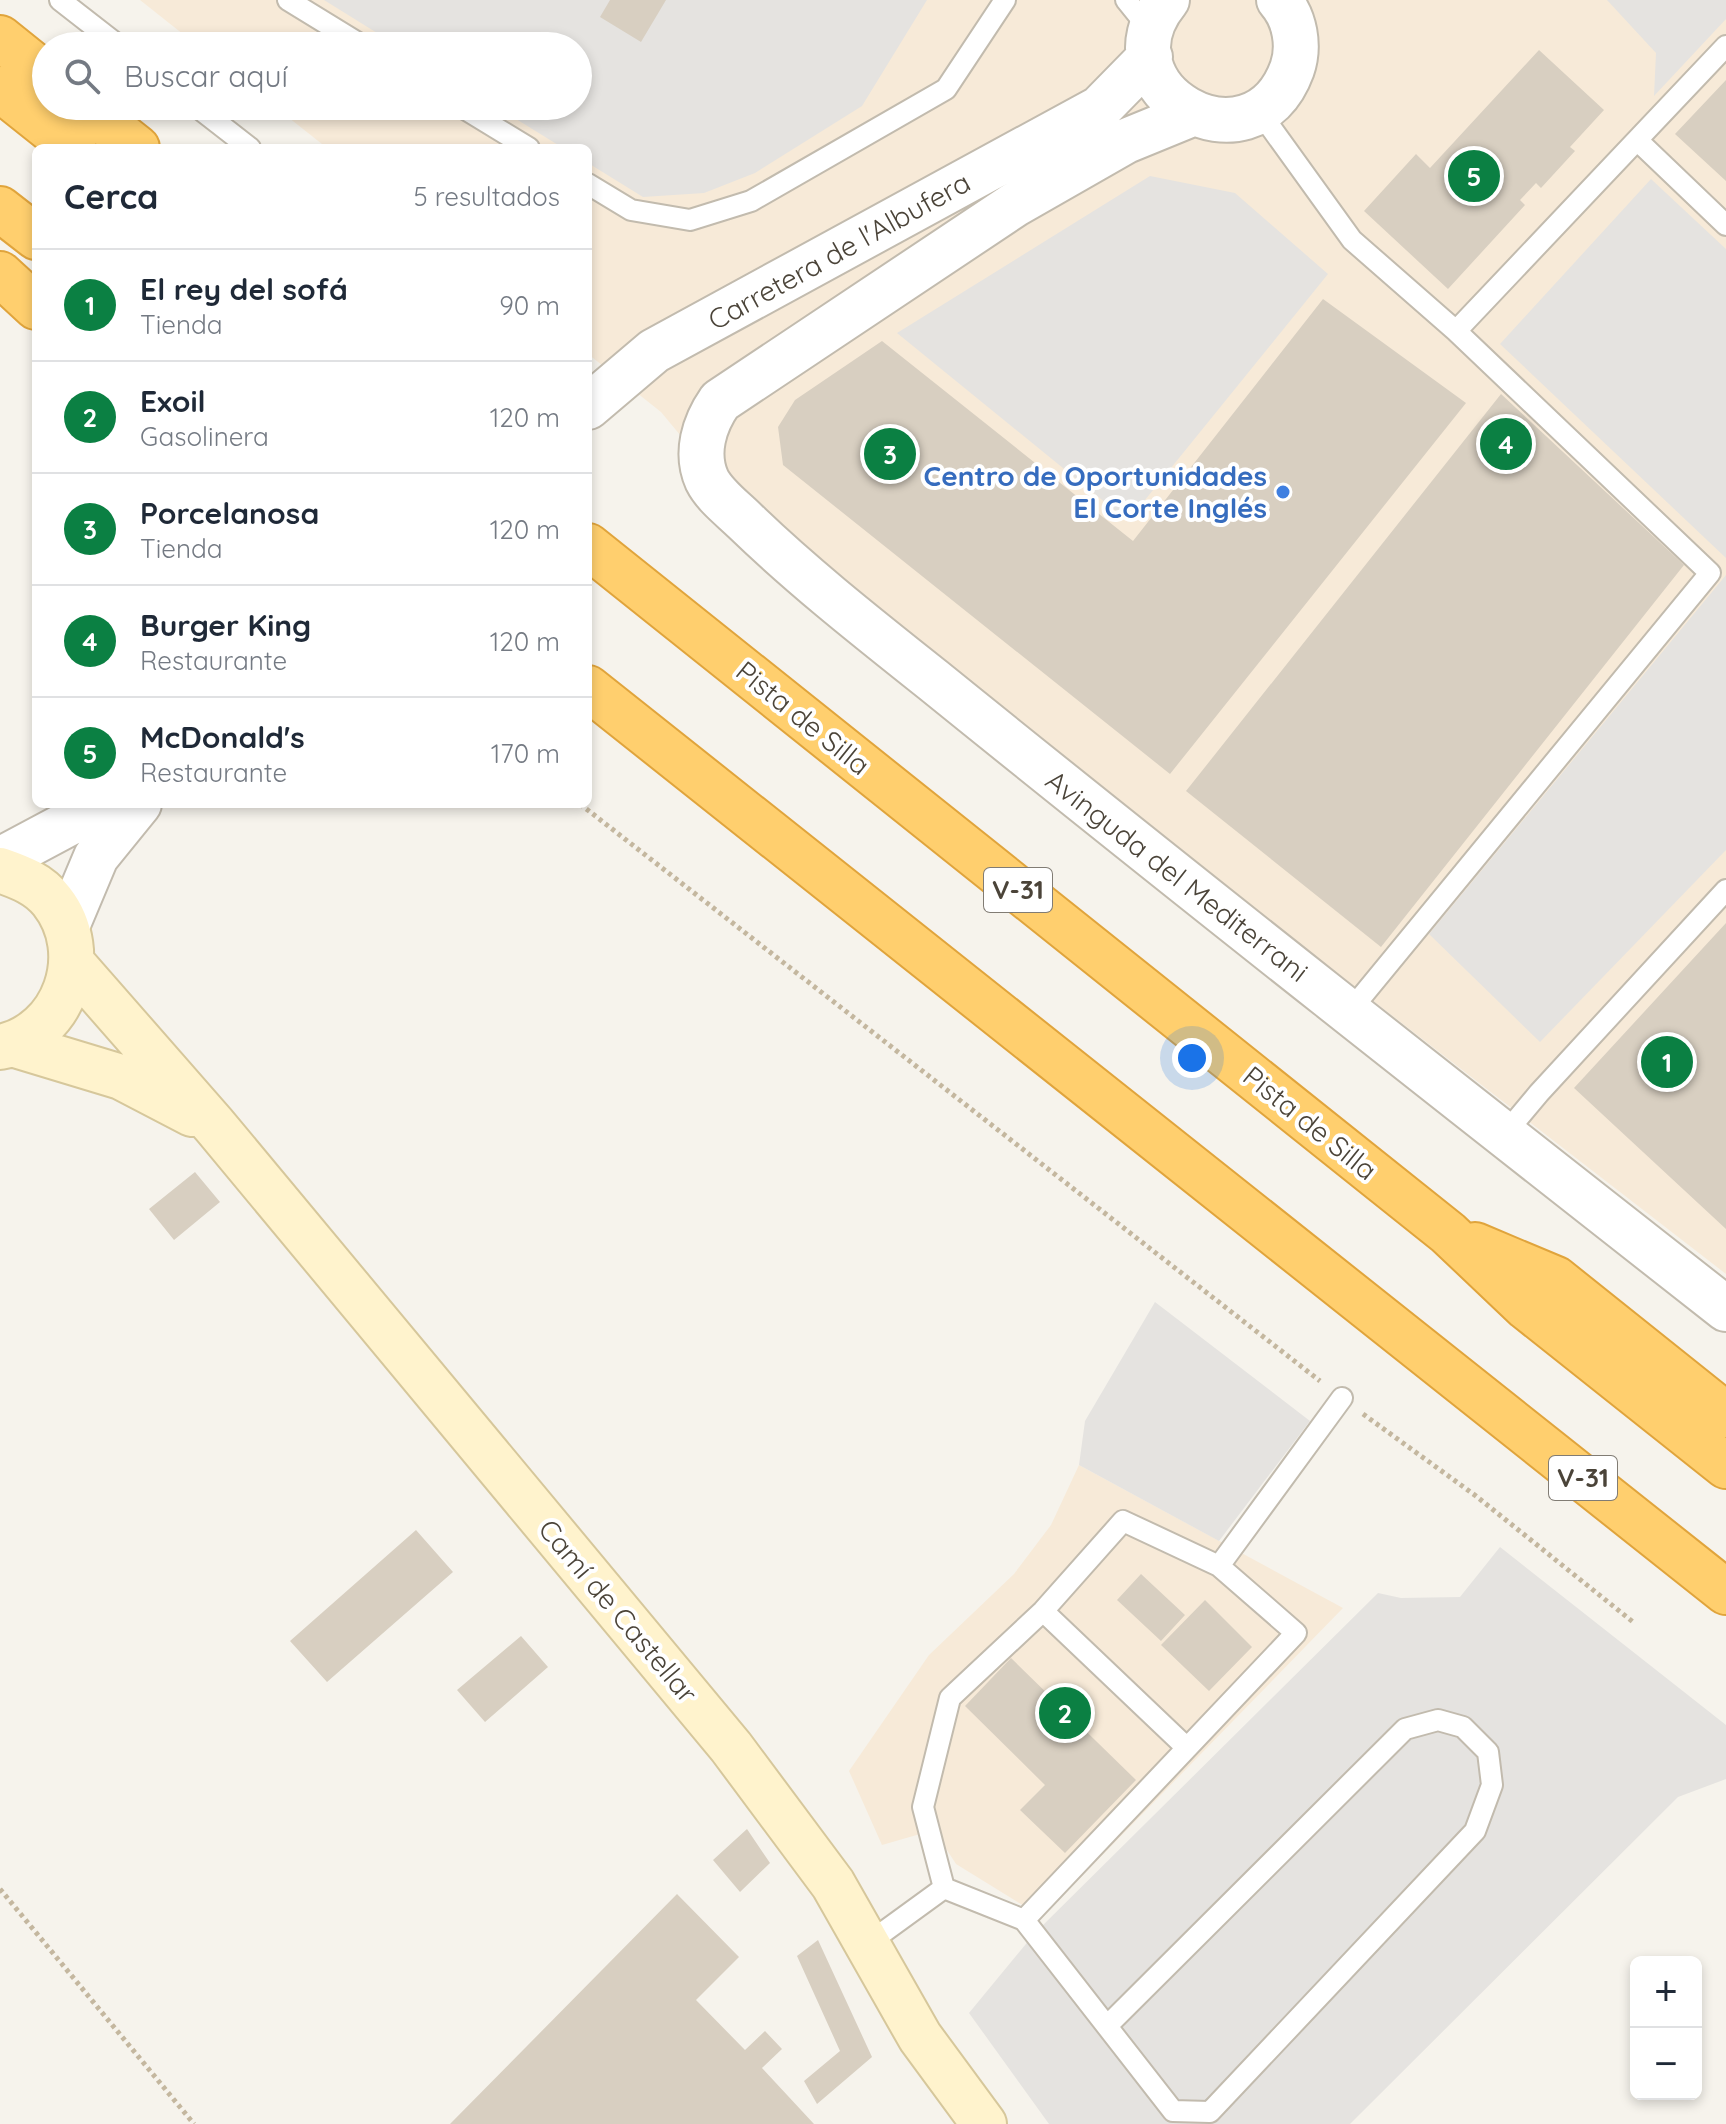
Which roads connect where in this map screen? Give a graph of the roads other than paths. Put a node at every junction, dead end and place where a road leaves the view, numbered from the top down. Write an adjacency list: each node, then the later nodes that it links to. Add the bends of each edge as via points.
1 (60, 0): 6 (lane)
2 (288, 0): 7 (lane)
3 (1005, 0): 25 (lane, via 946,89 751,201 690,220 631,210)
4 (1298, 8): 14 (street, via 1294,65 1274,99)
5 (1148, 22): 12 (street); 13 (street, via 1155,76)
6 (101, 32)
7 (340, 32)
8 (0, 38): 10 (highway)
9 (1726, 46): 20 (lane)
10 (32, 64)
11 (0, 89): 15 (highway)
12 (1100, 108): 13 (street); 34 (street, Carretera de l'Albufera, via 654,351)
13 (1185, 110): 14 (street, via 1215,120); 43 (street, Avinguda del Mediterrani, via 1014,205 720,401 708,418 700,449 708,480 755,531 884,641)
14 (1259, 111): 33 (lane, via 1352,240)
15 (32, 115)
16 (39, 120): 21 (highway)
17 (102, 120): 22 (highway)
18 (214, 120): 23 (lane)
19 (483, 120): 24 (lane)
20 (1637, 140): 27 (lane); 33 (lane)
21 (69, 144)
22 (132, 144)
23 (245, 144)
24 (522, 144)
25 (592, 186)
26 (0, 209): 28 (highway)
27 (1726, 225)
28 (32, 234)
29 (0, 274): 31 (highway)
30 (0, 291): 32 (highway)
31 (32, 305)
32 (32, 307)
33 (1456, 331): 43 (lane, via 1710,573)
34 (592, 404)
35 (592, 549): 47 (highway, Pista de Silla / V-31)
36 (592, 691): 53 (highway, V-31)
37 (98, 808): 39 (street)
38 (136, 808): 42 (street, via 96,857)
39 (0, 860)
40 (0, 870): 42 (main road, Camí de Castellar, via 29,881 52,900)
41 (1726, 890): 46 (lane)
42 (70, 945): 44 (main road, via 67,990 54,1013 36,1032); 45 (main road, Camí de Castellar)
43 (1349, 1012): 46 (street, Avinguda del Mediterrani)
44 (6, 1046): 45 (main road, Camí de Castellar, via 121,1077)
45 (214, 1125): 58 (main road, Camí de Castellar, via 731,1747 833,1884)
46 (1504, 1135): 48 (street, Avinguda del Mediterrani)
47 (1448, 1233): 50 (highway, via 1556,1279); 51 (highway, Pista de Silla / V-31, via 1526,1307)
48 (1726, 1309)
49 (1342, 1398): 52 (lane)
50 (1726, 1415)
51 (1726, 1466)
52 (1219, 1566): 54 (lane, via 1123,1521); 55 (lane, via 1296,1633)
53 (1726, 1592)
54 (1043, 1611): 55 (lane); 56 (lane, via 950,1698 923,1807)
55 (1187, 1748): 57 (lane)
56 (944, 1888): 57 (lane); 58 (lane)
57 (1024, 1920): 59 (lane)
58 (867, 1944): 60 (main road, Camí de Castellar, via 920,2037)
59 (1107, 2026): 59 (lane, via 1173,2111 1210,2112 1475,1831 1492,1785 1488,1752 1463,1727 1438,1720 1405,1729)
60 (984, 2124)

